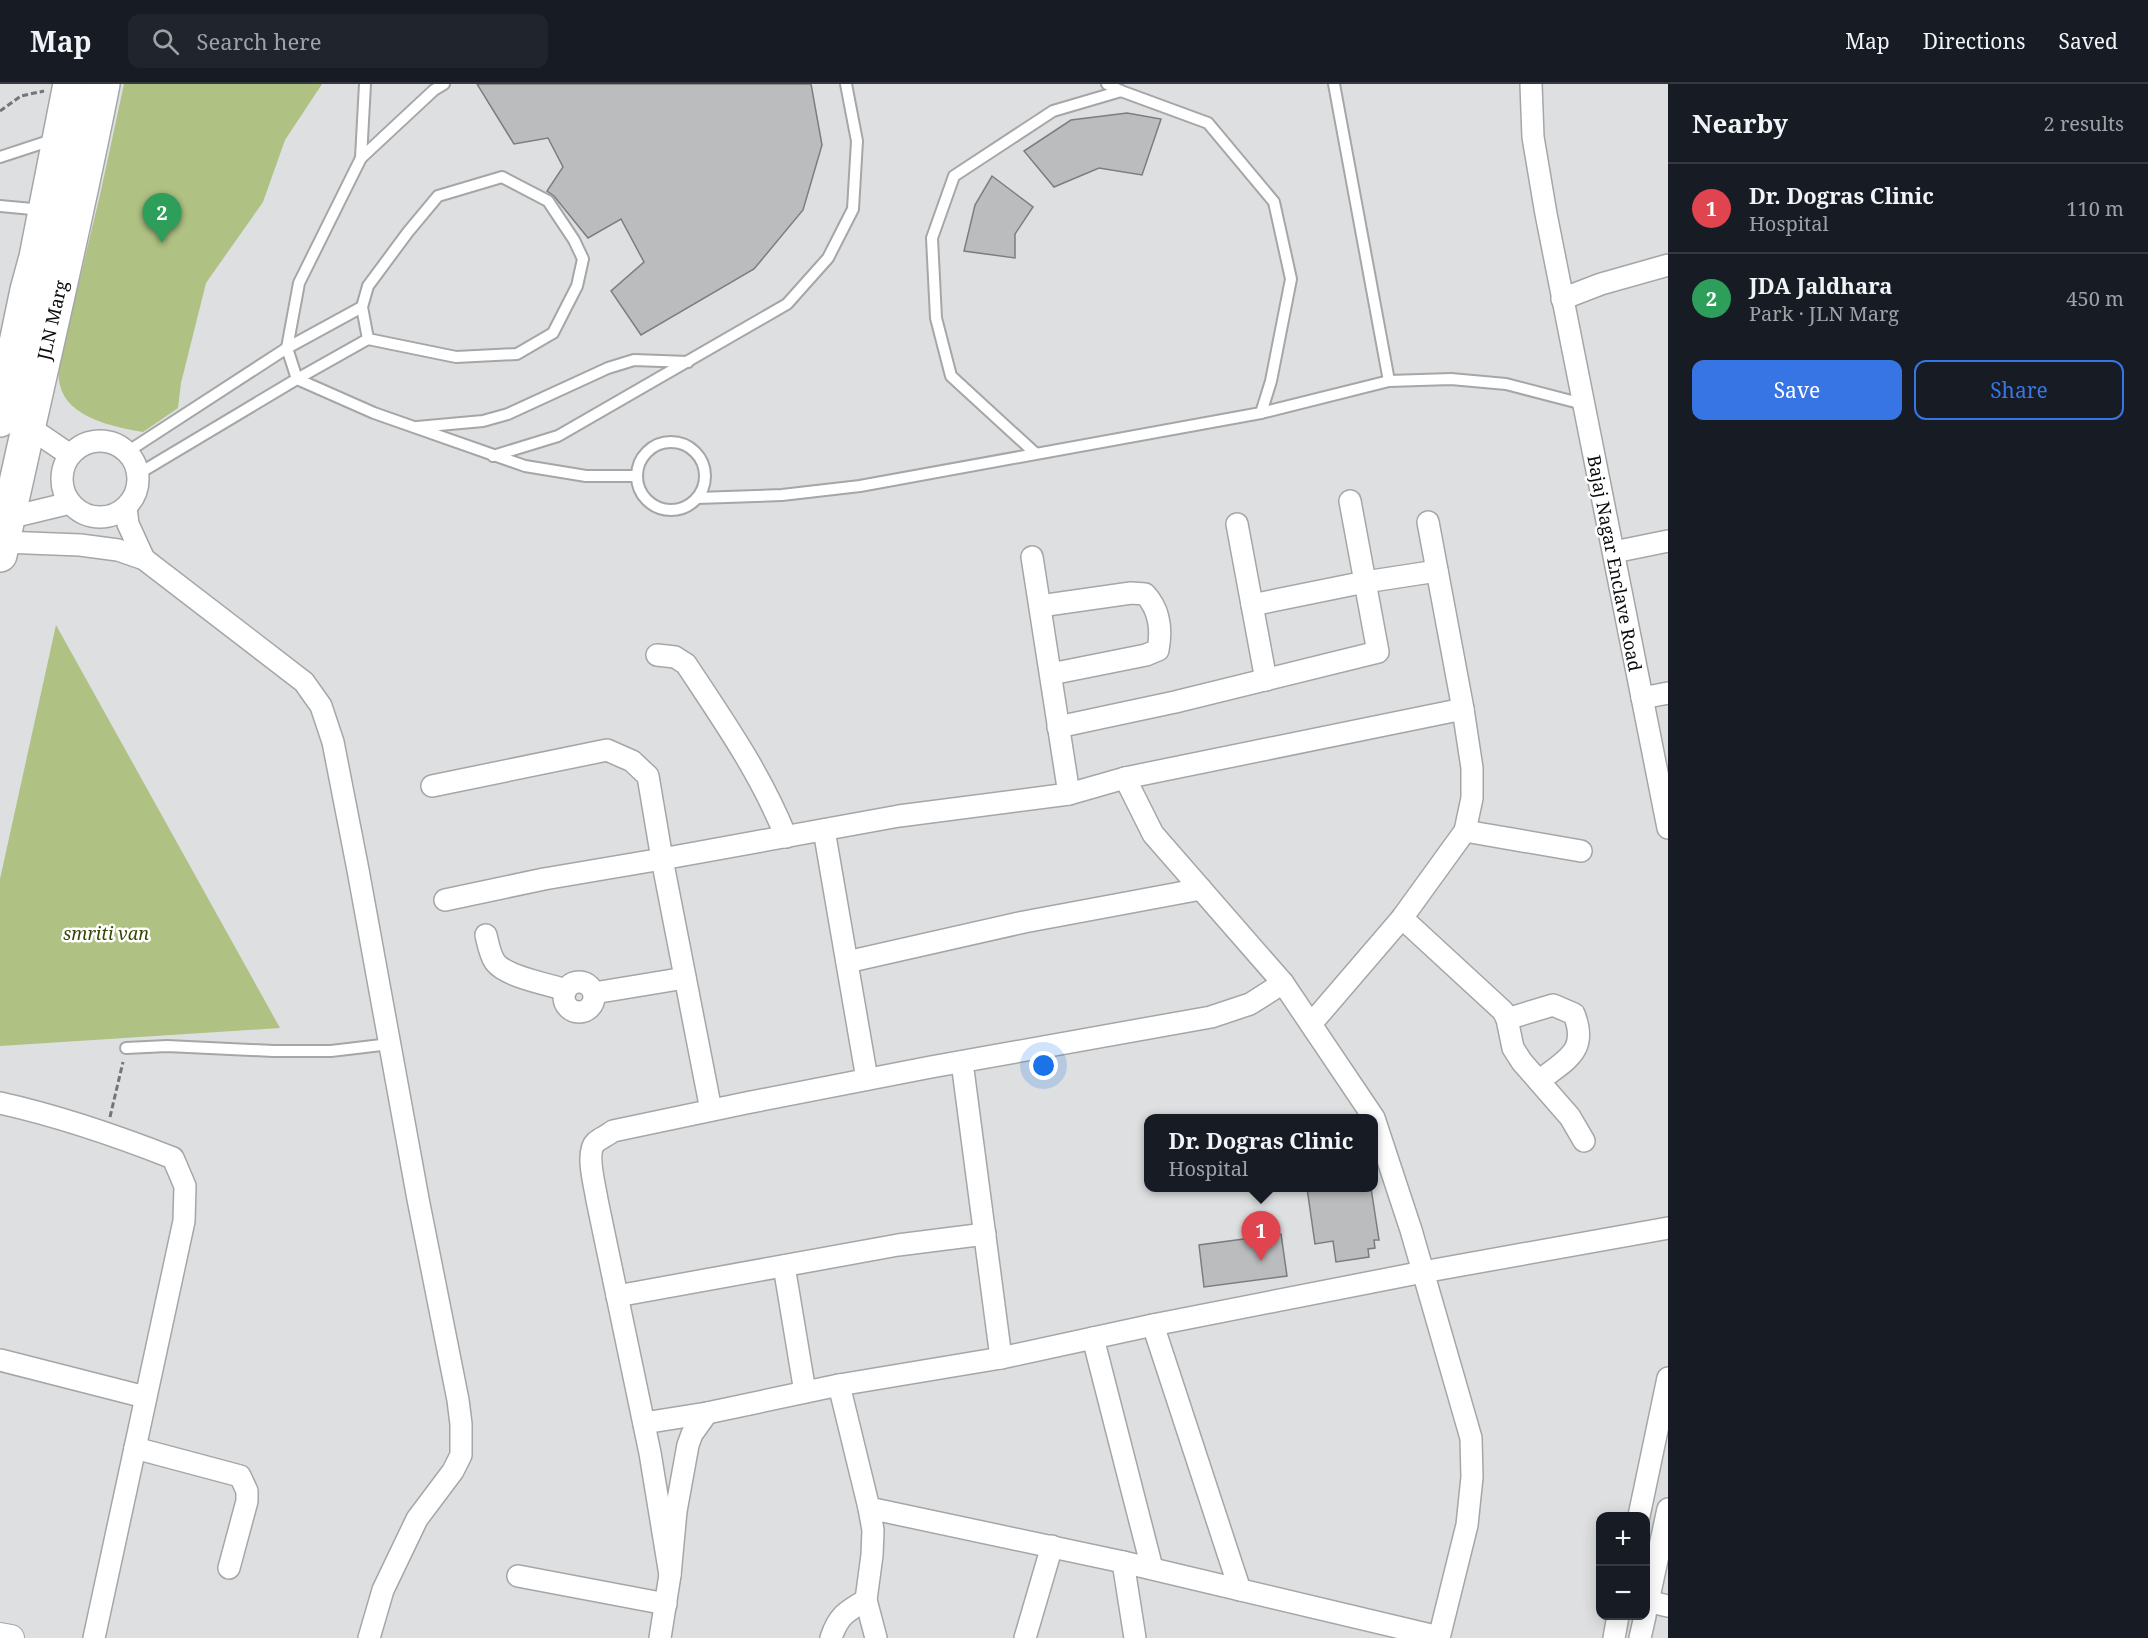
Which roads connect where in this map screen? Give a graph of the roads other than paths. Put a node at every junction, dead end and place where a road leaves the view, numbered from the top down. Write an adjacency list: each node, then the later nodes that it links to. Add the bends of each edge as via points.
1 (103, 84): 25 (main road, JLN Marg, via 37,385)
2 (365, 84): 12 (lane)
3 (444, 84): 12 (lane)
4 (846, 84): 20 (lane, via 857,141 853,209 828,258 787,304)
5 (1107, 84): 9 (lane)
6 (1334, 84): 22 (lane)
7 (1531, 84): 16 (street, Bajaj Nagar Enclave Road, via 1533,137)
8 (70, 86): 10 (main road, JLN Marg)
9 (1121, 91): 24 (lane, via 1208,123 1274,202 1291,279); 28 (lane, via 1053,111 954,176 932,238 936,318 951,376)
10 (61, 137): 11 (lane); 14 (main road, JLN Marg)
11 (0, 158)
12 (361, 158): 19 (lane, via 299,283)
13 (0, 206): 14 (lane)
14 (46, 210): 25 (main road, JLN Marg, via 27,290)
15 (1668, 265): 16 (street)
16 (1562, 299): 23 (street, Bajaj Nagar Enclave Road)
17 (362, 307): 18 (lane); 18 (lane, via 368,286 438,196 502,177 548,201 583,259 577,286 553,333 517,354 456,357); 19 (lane)
18 (368, 339): 21 (lane)
19 (287, 348): 21 (lane); 27 (lane)
20 (689, 362): 26 (lane, via 634,360 492,419); 30 (lane, via 558,436)
21 (297, 379): 26 (lane); 31 (lane)
22 (1389, 381): 23 (lane, via 1451,379 1506,384); 24 (lane)
23 (1583, 404): 41 (street, Bajaj Nagar Enclave Road)
24 (1261, 413): 28 (lane)
25 (14, 423): 29 (street); 39 (main road, JLN Marg)
26 (413, 427): 30 (lane)
27 (128, 452): 29 (street, via 117,444 98,441 80,446); 31 (street)
28 (1035, 453): 33 (lane, via 860,486 782,495)
29 (70, 455): 35 (street, via 62,479)
30 (493, 456): 32 (lane, via 525,466 586,476)
31 (138, 474): 36 (street, via 136,492)
32 (636, 476): 33 (lane, via 644,499 665,510 677,510); 33 (lane, via 642,456 650,448 671,441 682,443 692,448 704,466 703,488)
33 (698, 498)
34 (1350, 501): 45 (street)
35 (70, 503): 36 (street, via 91,516 103,517); 39 (street)
36 (126, 508): 43 (street, via 128,524)
37 (1428, 522): 44 (street)
38 (1237, 524): 46 (street)
39 (4, 538): 43 (street, via 118,550)
40 (1668, 542): 41 (street)
41 (1614, 552): 52 (street, Bajaj Nagar Enclave Road)
42 (1032, 557): 47 (street)
43 (144, 560): 73 (street, via 304,682 321,706 333,742)
44 (1437, 571): 45 (street); 53 (street)
45 (1365, 582): 46 (street); 50 (street, via 1378,652)
46 (1252, 605): 50 (street)
47 (1040, 606): 49 (street); 49 (street, via 1145,594 1159,619 1158,650)
48 (657, 655): 61 (street, via 675,657 686,664 763,784)
49 (1051, 674): 54 (street)
50 (1266, 680): 54 (street)
51 (1668, 693): 52 (street)
52 (1642, 698): 58 (street, Bajaj Nagar Enclave Road)
53 (1463, 709): 55 (street); 60 (street, via 1472,768 1472,798)
54 (1058, 727): 57 (street)
55 (1125, 778): 57 (street); 64 (street, via 1153,834)
56 (432, 786): 63 (street, via 607,750 632,761 648,776)
57 (1070, 794): 59 (street)
58 (1668, 828)
59 (824, 830): 61 (street); 68 (street)
60 (1465, 831): 62 (street); 66 (street)
61 (786, 837): 63 (street)
62 (1581, 852)
63 (662, 859): 65 (street); 69 (street)
64 (1201, 889): 68 (street, via 1023,922); 70 (street)
65 (445, 900)
66 (1402, 918): 71 (street); 72 (street)
67 (486, 935): 69 (street, via 493,960 500,967 566,990 579,982 591,987 594,993)
68 (847, 962): 76 (street)
69 (685, 978): 79 (street)
70 (1283, 983): 72 (street); 75 (street, via 1250,1004 1211,1017)
71 (1507, 1018): 77 (street, via 1513,1048); 77 (street, via 1554,1005 1574,1014 1580,1040 1572,1055)
72 (1311, 1024): 80 (street)
73 (390, 1044): 74 (lane, via 331,1051); 120 (street, via 458,1400 462,1440 461,1455 453,1471 417,1519 383,1590)
74 (126, 1048)
75 (962, 1062): 76 (street); 84 (street)
76 (867, 1079): 79 (street)
77 (1539, 1081): 82 (street)
78 (0, 1103): 95 (street, via 106,1133 173,1158 186,1186 184,1221)
79 (711, 1110): 87 (street, via 613,1131 595,1143 591,1161)
80 (1371, 1114)
81 (1378, 1131): 86 (street)
82 (1584, 1141)
83 (1668, 1228): 86 (street)
84 (985, 1234): 85 (street); 90 (street)
85 (784, 1266): 87 (street); 94 (street)
86 (1423, 1272): 88 (street); 117 (street, via 1471,1438 1467,1525)
87 (617, 1296): 97 (street)
88 (1154, 1325): 89 (street); 110 (street)
89 (1093, 1338): 90 (street); 107 (street)
90 (1001, 1358): 93 (street)
91 (0, 1360): 95 (street)
92 (1668, 1378): 102 (street)
93 (839, 1385): 94 (street); 101 (street)
94 (805, 1392): 96 (street)
95 (145, 1397): 99 (street)
96 (707, 1413): 97 (street); 98 (street)
97 (644, 1423): 100 (street)
98 (688, 1445): 100 (street); 108 (street)
99 (135, 1448): 106 (street, via 240,1476 248,1491 247,1501); 119 (street)
100 (650, 1453): 108 (street)
101 (868, 1508): 104 (street); 111 (street, via 873,1530)
102 (1640, 1512)
103 (1667, 1519): 113 (street)
104 (1052, 1546): 105 (street); 116 (street)
105 (1123, 1562): 107 (street); 124 (street)
106 (229, 1568)
107 (1152, 1568): 110 (street)
108 (670, 1575): 112 (street)
109 (518, 1576): 112 (street)
110 (1240, 1590): 117 (street)
111 (866, 1600): 122 (street, via 844,1613); 123 (street)
112 (666, 1604): 121 (street)
113 (1651, 1608): 126 (street)
114 (1617, 1620): 125 (street)
115 (0, 1636): 118 (street)
116 (1028, 1637)
117 (1439, 1637)
118 (11, 1638)
119 (94, 1638)
120 (369, 1638)
121 (660, 1638)
122 (831, 1638)
123 (876, 1638)
124 (1135, 1638)
125 (1614, 1638)
126 (1640, 1638)

